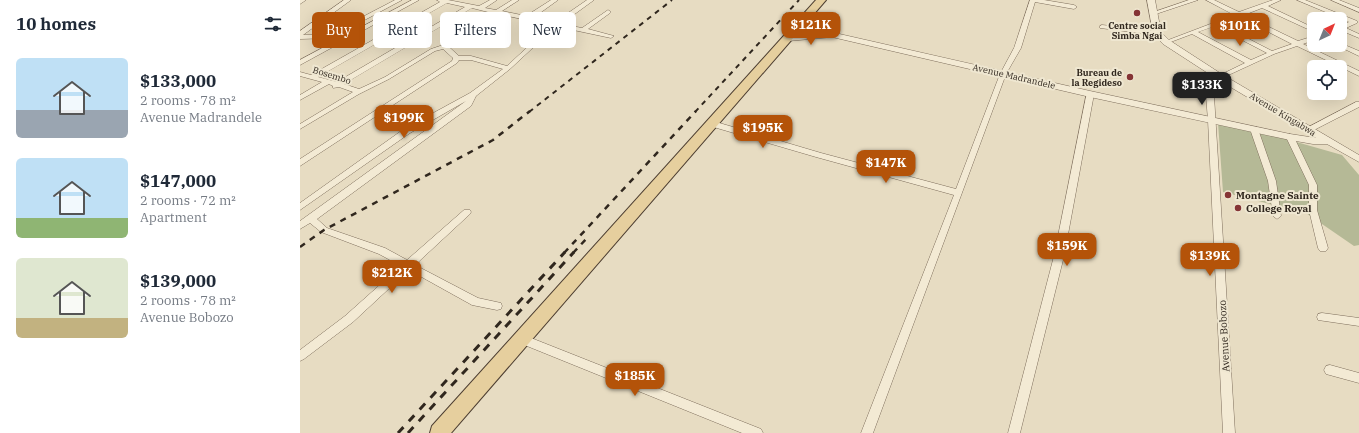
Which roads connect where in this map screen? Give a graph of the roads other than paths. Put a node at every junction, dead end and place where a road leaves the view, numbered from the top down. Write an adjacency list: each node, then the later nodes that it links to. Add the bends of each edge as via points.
1 (303, 0): 19 (street)
2 (348, 0): 43 (street)
3 (399, 0): 43 (street, via 329,37)
4 (416, 0): 58 (street)
5 (464, 0): 20 (street)
6 (494, 0): 24 (street)
7 (516, 0): 26 (street)
8 (555, 0): 27 (street)
9 (591, 0): 28 (street)
10 (821, 0): 33 (main road)
11 (1033, 0): 23 (street); 62 (street, via 1016,52)
12 (1151, 0): 30 (street)
13 (1195, 0): 30 (street)
14 (1209, 0): 31 (street)
15 (1278, 0): 21 (street)
16 (1300, 0): 34 (street)
17 (1334, 0): 25 (street)
18 (443, 1): 20 (street); 65 (street)
19 (300, 2)
20 (457, 4): 22 (street)
21 (1263, 6): 31 (street); 36 (street)
22 (470, 7): 24 (street); 67 (street)
23 (1074, 7)
24 (480, 8): 26 (street)
25 (1359, 10)
26 (498, 11): 32 (street)
27 (537, 12)
28 (574, 12)
29 (608, 12): 39 (street)
30 (1154, 14): 41 (street)
31 (1239, 15): 35 (street); 50 (street)
32 (519, 16)
33 (805, 18): 44 (street); 47 (main road)
34 (1356, 21)
35 (1216, 24): 42 (street); 55 (street)
36 (1307, 27)
37 (576, 28): 39 (street)
38 (1102, 28): 41 (street)
39 (583, 30): 45 (street)
40 (1347, 31): 46 (street)
41 (1157, 32): 49 (street, Avenue Kingabwa)
42 (1193, 32): 49 (street); 59 (street)
43 (300, 35)
44 (832, 35): 47 (street); 62 (street, Avenue Madrandele)
45 (611, 36)
46 (1359, 36)
47 (788, 39): 75 (main road)
48 (1307, 40): 50 (street)
49 (1166, 42): 64 (street, Avenue Kingabwa)
50 (1297, 44): 55 (street); 63 (street)
51 (440, 48): 69 (street)
52 (446, 48): 57 (street)
53 (530, 48): 60 (street)
54 (1347, 48): 56 (street)
55 (1272, 53): 59 (street)
56 (1359, 54)
57 (457, 58): 60 (street, via 471,58); 82 (street, via 455,62)
58 (300, 63)
59 (1251, 63): 64 (street)
60 (508, 68): 71 (street)
61 (300, 74): 65 (street, Bosembo)
62 (1002, 74): 70 (street, Avenue Madrandele); 83 (street)
63 (1359, 74)
64 (1220, 77): 78 (street, Avenue Kingabwa)
65 (311, 78): 66 (street, Bosembo)
66 (326, 83): 67 (street, Bosembo); 72 (street)
67 (336, 86): 69 (street, Bosembo)
68 (1206, 88): 74 (street, Avenue Bobozo, via 1210,96)
69 (359, 92): 76 (street)
70 (1090, 94): 74 (street, Avenue Madrandele); 101 (street, via 1058,256)
71 (473, 95): 84 (street, via 407,131); 87 (street, via 468,104)
72 (300, 98)
73 (1359, 104): 78 (street)
74 (1212, 120): 77 (street, Avenue Madrandele); 102 (street, Avenue Bobozo)
75 (713, 124): 83 (street); 94 (main road)
76 (300, 127)
77 (1254, 129): 79 (street, Avenue Madrandele); 86 (street, via 1272,181)
78 (1310, 129): 79 (street); 80 (street, Avenue Kingabwa)
79 (1290, 137): 80 (street, Avenue Madrandele); 89 (street, via 1313,185 1313,210)
80 (1327, 142): 81 (street, Avenue Kingabwa)
81 (1359, 159)
82 (300, 163)
83 (959, 193): 100 (street)
84 (300, 206)
85 (467, 212): 90 (street)
86 (1277, 216)
87 (310, 219): 88 (street); 90 (street, via 324,230 382,251)
88 (300, 226)
89 (1323, 248)
90 (408, 266): 91 (street, via 476,302); 95 (street, via 349,319)
91 (497, 306)
92 (1322, 317): 93 (street)
93 (1359, 322)
94 (521, 339): 98 (main road); 99 (street)
95 (300, 356)
96 (1330, 370): 97 (street)
97 (1359, 378)
98 (439, 433)
99 (757, 433)
100 (867, 433)
101 (1014, 433)
102 (1229, 433)

